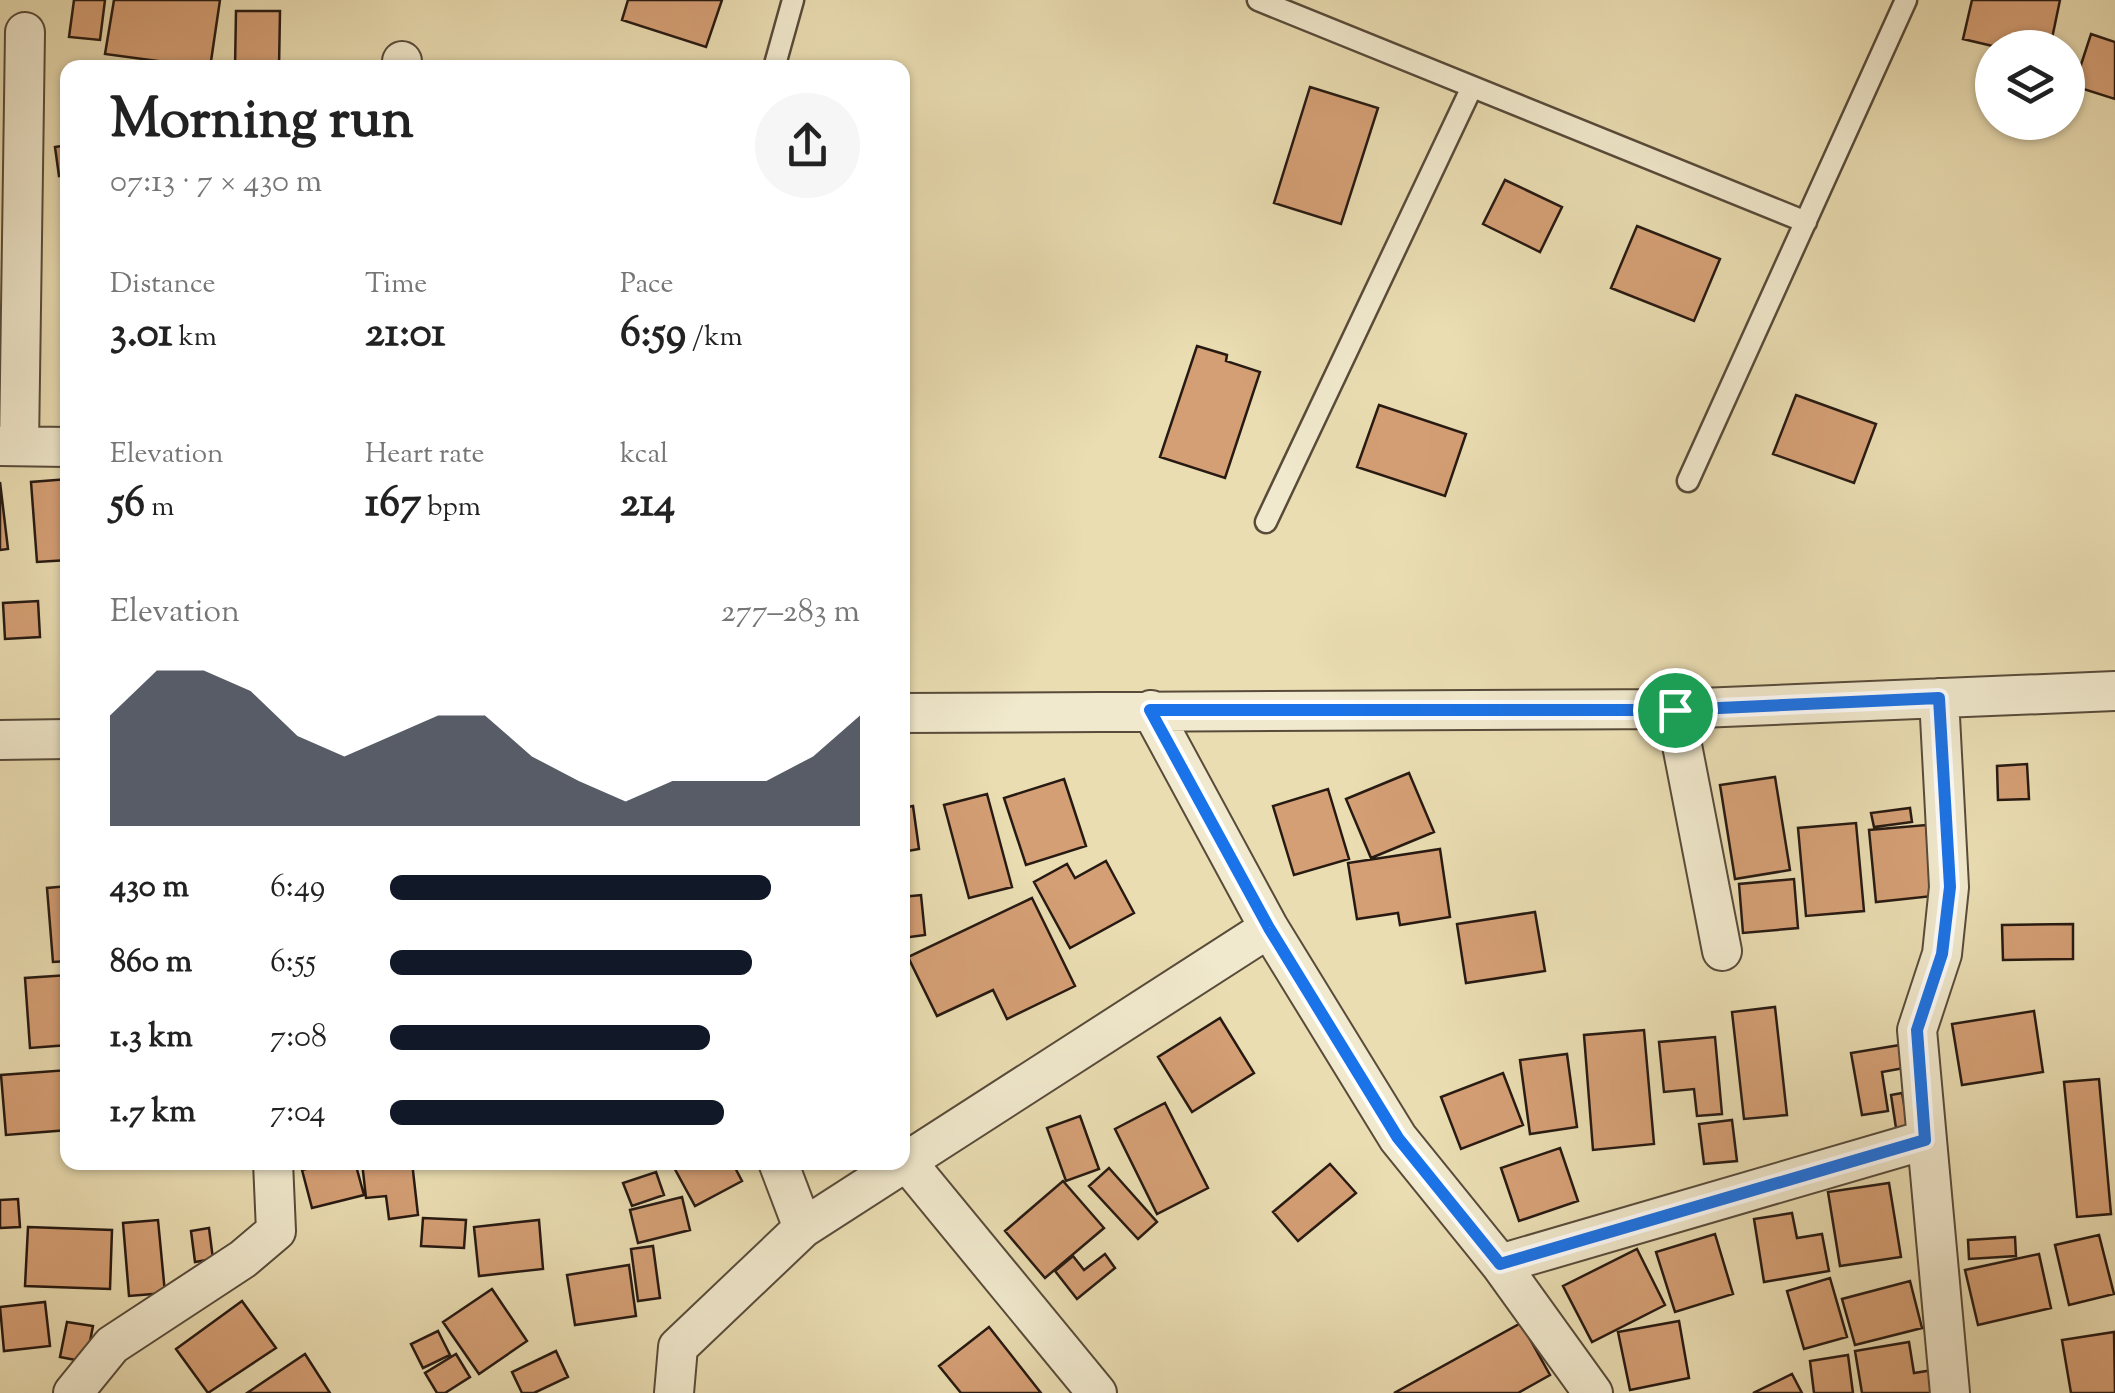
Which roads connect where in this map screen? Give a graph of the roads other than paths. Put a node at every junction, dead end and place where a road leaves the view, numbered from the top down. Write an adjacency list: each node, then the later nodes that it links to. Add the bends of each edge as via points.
1 (793, 0): 5 (lane)
2 (1258, 0): 6 (lane)
3 (1906, 0): 7 (lane)
4 (25, 32): 8 (street)
5 (776, 60)
6 (1472, 86): 7 (lane); 11 (lane)
7 (1806, 222): 10 (lane)
8 (10, 446): 9 (street)
9 (60, 448)
10 (1688, 481)
11 (1266, 522)
12 (2115, 691): 13 (street)
13 (1939, 698): 15 (street); 21 (street, via 1950,887 1942,954 1917,1030)
14 (1150, 710): 15 (street); 16 (street); 19 (street)
15 (1675, 710): 20 (street)
16 (910, 714)
17 (60, 739): 18 (street)
18 (0, 740)
19 (1269, 928): 22 (street); 28 (street, via 1398,1138)
20 (1722, 951)
21 (1925, 1140): 28 (street); 33 (street)
22 (910, 1158)
23 (910, 1166): 31 (street)
24 (273, 1170): 29 (street, via 276,1231 112,1345)
25 (781, 1170): 27 (street)
26 (892, 1170): 27 (street)
27 (802, 1228): 30 (street, via 678,1347)
28 (1500, 1264): 32 (street)
29 (74, 1393)
30 (674, 1393)
31 (1097, 1393)
32 (1594, 1393)
33 (1950, 1393)

